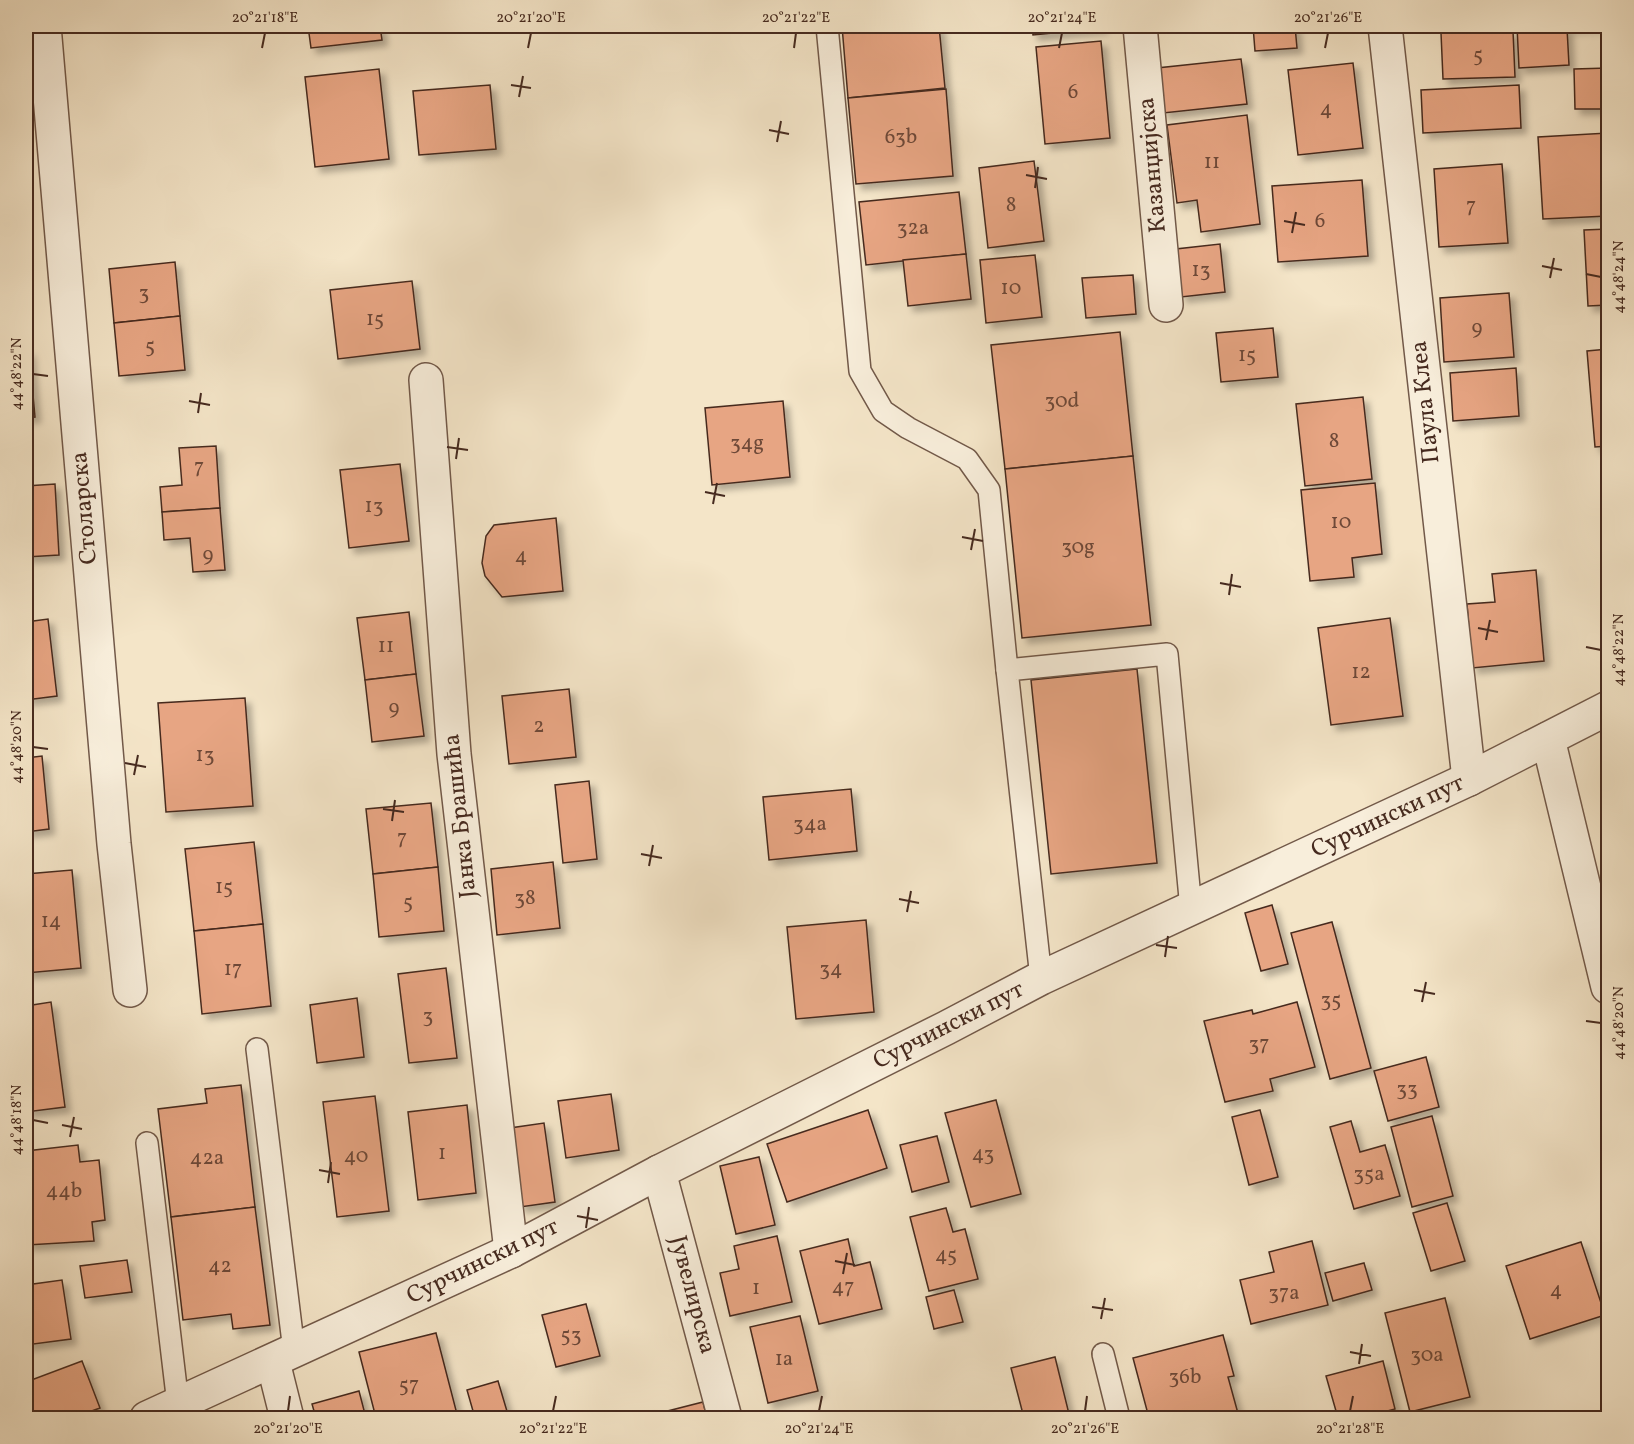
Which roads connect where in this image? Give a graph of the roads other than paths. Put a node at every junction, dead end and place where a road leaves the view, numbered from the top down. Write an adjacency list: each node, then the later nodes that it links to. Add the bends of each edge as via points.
1 (44, 26): 14 (street, Столарска)
2 (827, 26): 7 (lane, via 860,371 883,411 967,459 989,490)
3 (1140, 26): 5 (street, Казанџијска)
4 (1385, 26): 10 (street, Паула Клеа)
5 (1166, 305)
6 (426, 380): 18 (street, Јанка Брашића, via 454,753)
7 (1007, 670): 11 (lane, via 1167,654); 12 (lane)
8 (1608, 708): 9 (street, Сурчински пут)
9 (1548, 739): 10 (street, Сурчински пут); 13 (street)
10 (1469, 779): 11 (street, Сурчински пут)
11 (1191, 909): 12 (street, Сурчински пут)
12 (1041, 978): 17 (street, Сурчински пут)
13 (1608, 987)
14 (130, 990)
15 (257, 1049): 20 (lane)
16 (147, 1143): 21 (lane)
17 (659, 1172): 18 (street, Сурчински пут); 24 (street, Јувелирска)
18 (511, 1251): 20 (street, Сурчински пут)
19 (1103, 1354): 25 (lane)
20 (284, 1357): 21 (street, Сурчински пут); 23 (street)
21 (178, 1404): 22 (street, Сурчински пут)
22 (147, 1419)
23 (287, 1419)
24 (725, 1419)
25 (1119, 1419)

